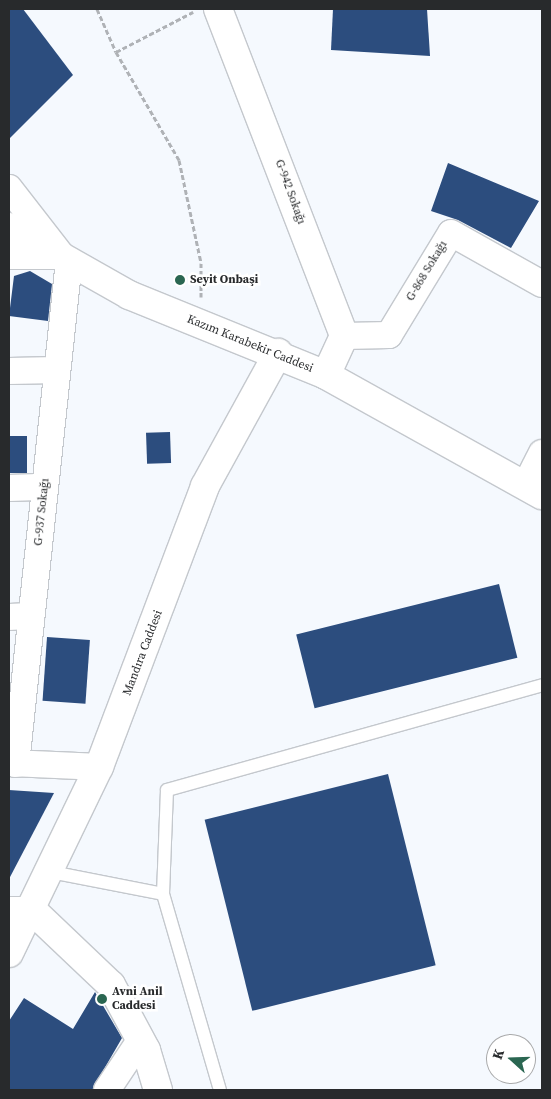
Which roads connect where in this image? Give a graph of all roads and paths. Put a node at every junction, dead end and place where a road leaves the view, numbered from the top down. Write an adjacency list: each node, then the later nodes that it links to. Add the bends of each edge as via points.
1 (96, 9): 4 (path)
2 (200, 9): 4 (path)
3 (218, 9): 11 (street, G-942 Sokağı)
4 (116, 52): 10 (path, via 179,160 201,263)
5 (9, 188): 8 (street)
6 (9, 226): 8 (street, Kazım Karabekir Caddesi)
7 (9, 256): 8 (street)
8 (65, 258): 10 (street, Kazım Karabekir Caddesi, via 129,295); 13 (street, G-937 Sokağı)
9 (542, 284): 11 (street, G-868 Sokağı, via 451,233 390,335)
10 (200, 323): 12 (street, Kazım Karabekir Caddesi)
11 (344, 336): 15 (street)
12 (278, 353): 15 (street, Kazım Karabekir Caddesi); 23 (street, Mandıra Caddesi, via 205,486)
13 (57, 370): 14 (street); 17 (street, G-937 Sokağı)
14 (9, 371)
15 (326, 375): 19 (street, Kazım Karabekir Caddesi)
16 (542, 453): 19 (street)
17 (45, 487): 18 (street); 20 (street, G-937 Sokağı)
18 (9, 488)
19 (534, 490)
20 (20, 616): 22 (street, G-937 Sokağı)
21 (542, 685): 25 (lane, via 167,790)
22 (12, 763): 23 (street)
23 (99, 767): 24 (street, Mandıra Caddesi)
24 (51, 872): 25 (lane); 26 (street, Mandıra Caddesi)
25 (163, 894): 31 (lane)
26 (20, 910): 27 (street, Mandıra Caddesi); 28 (street, via 111,984)
27 (9, 953)
28 (141, 1039): 29 (street); 30 (street)
29 (108, 1090)
30 (158, 1090)
31 (220, 1090)

